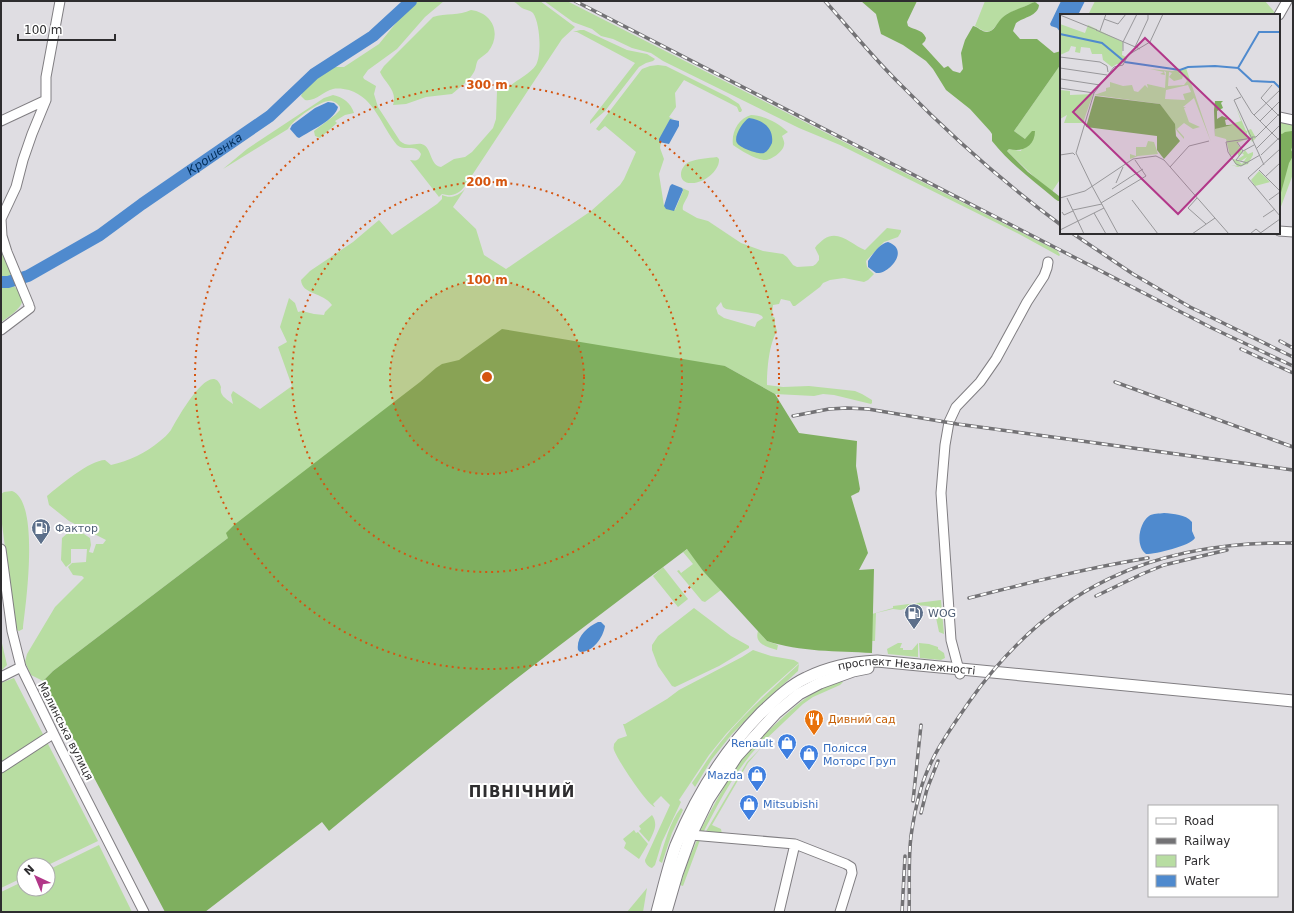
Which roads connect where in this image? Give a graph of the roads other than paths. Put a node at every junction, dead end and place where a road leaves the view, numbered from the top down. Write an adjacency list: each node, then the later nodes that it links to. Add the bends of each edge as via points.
1 (60, 1): 4 (street, via 46,77)
2 (1287, 1): 3 (street)
3 (1280, 14)
4 (46, 100): 7 (street); 11 (street, via 23,160 16,187 1,219 2,236 7,252 29,307)
5 (1280, 118): 6 (street)
6 (1293, 120)
7 (1, 121)
8 (1280, 231): 9 (street)
9 (1293, 232)
10 (1048, 262): 15 (street, via 1044,276 993,364 956,407 949,422 941,493 950,634)
11 (1, 330)
12 (1, 549): 13 (street, Малинська вулиця)
13 (2, 575): 14 (street, Малинська вулиця)
14 (21, 667): 16 (street); 19 (street, Малинська вулиця)
15 (959, 671): 17 (main road, проспект Незалежності); 18 (main road, проспект Незалежності, via 986,678); 21 (main road, проспект Незалежності, via 863,669 808,688 776,713 737,756 708,800); 24 (main road, проспект Незалежності, via 877,661 860,662 822,671 782,694 733,744 701,792 676,846)
16 (1, 677)
17 (1293, 701)
18 (1293, 708)
19 (53, 734): 20 (street); 23 (street, Малинська вулиця)
20 (1, 768)
21 (691, 835): 22 (street); 25 (main road, проспект Незалежності, via 680,862)
22 (795, 844): 26 (street); 27 (street, via 851,867 851,878)
23 (144, 912)
24 (657, 912)
25 (666, 912)
26 (779, 912)
27 (840, 912)

